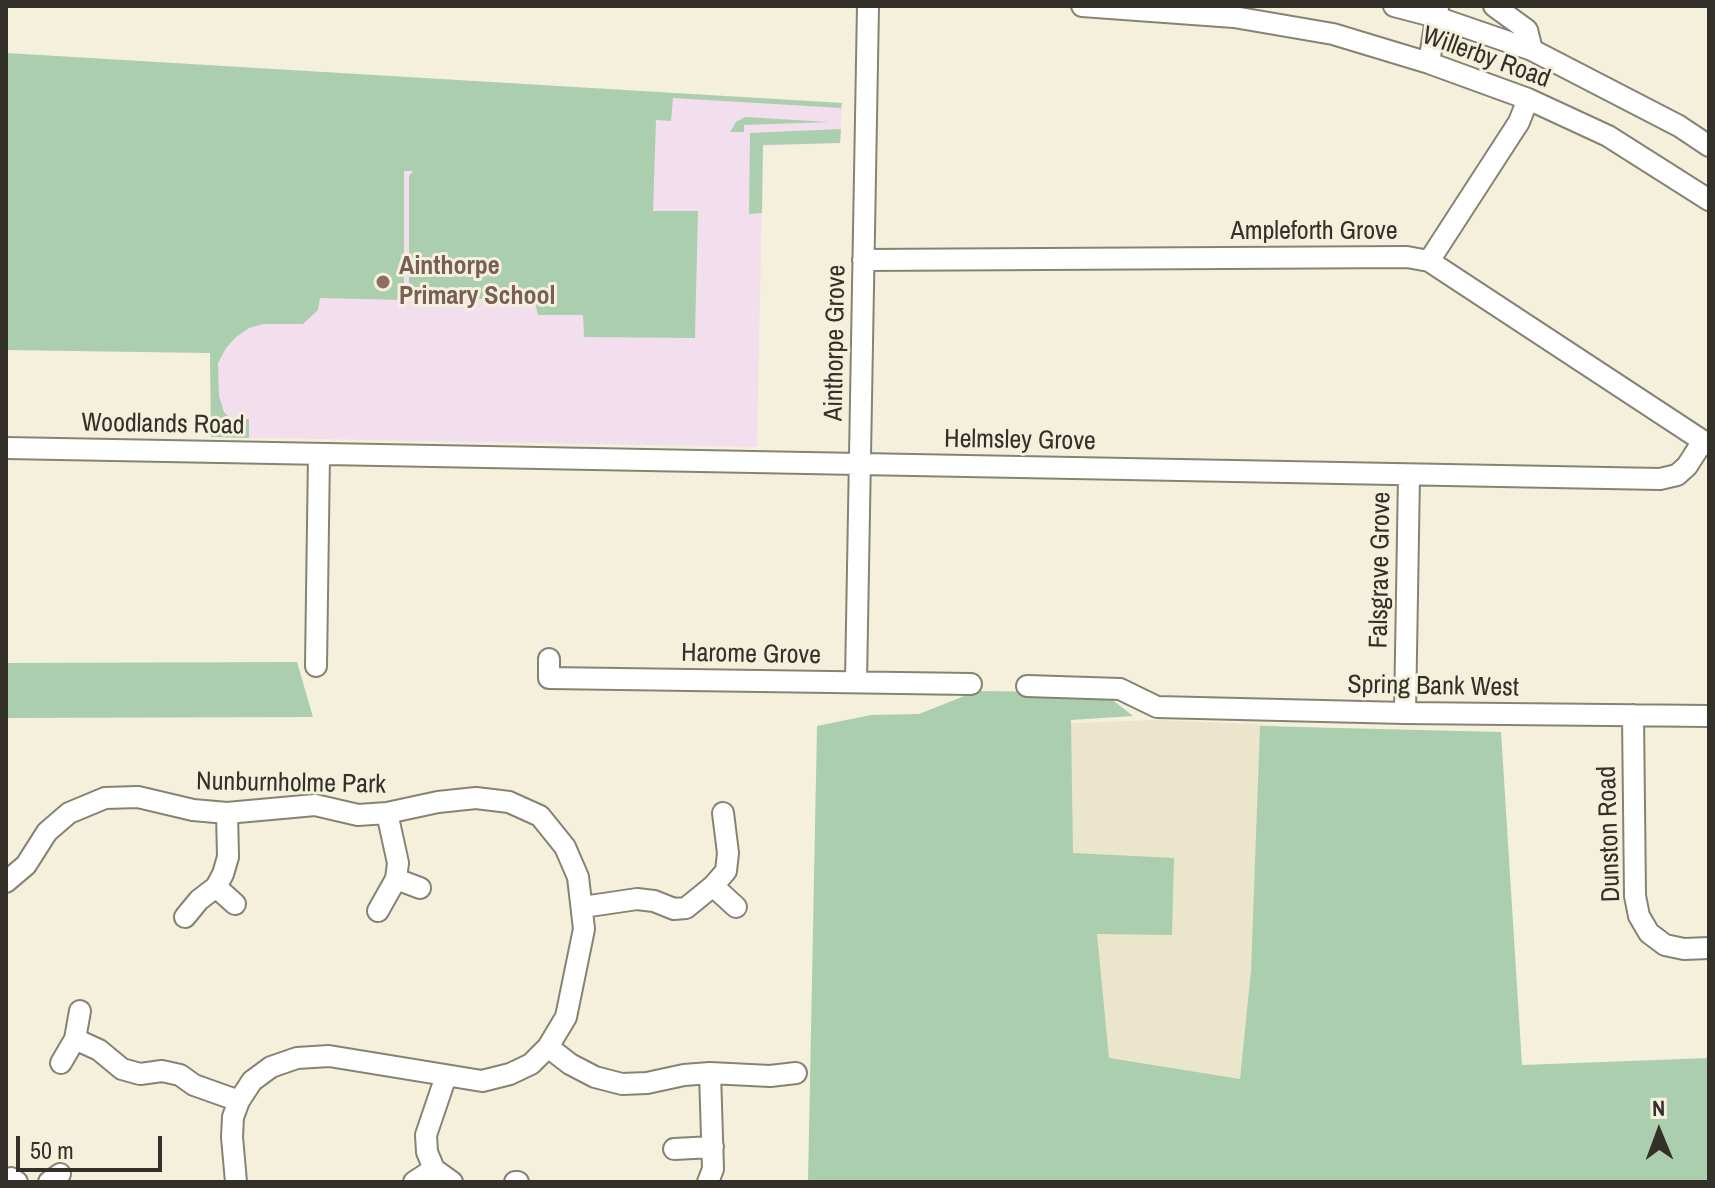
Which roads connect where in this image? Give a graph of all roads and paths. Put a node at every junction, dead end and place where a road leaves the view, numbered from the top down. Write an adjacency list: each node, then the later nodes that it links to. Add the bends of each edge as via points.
1 (868, 6): 13 (street, Ainthorpe Grove)
2 (1082, 6): 7 (street, Willerby Road, via 1234,17 1333,34)
3 (1394, 6): 5 (street, Willerby Road)
4 (1494, 6): 6 (street, via 1527,30)
5 (1437, 12): 6 (street, Willerby Road); 7 (street)
6 (1532, 50): 9 (street, Willerby Road)
7 (1429, 63): 8 (street, Willerby Road)
8 (1528, 99): 12 (street, Willerby Road, via 1608,136); 14 (street, via 1519,122)
9 (1679, 126): 10 (street); 11 (street, Willerby Road)
10 (1709, 126)
11 (1709, 146)
12 (1709, 200)
13 (863, 260): 14 (street, Ampleforth Grove); 18 (street, Ainthorpe Grove)
14 (1429, 261): 15 (street, Ampleforth Grove)
15 (1706, 443): 19 (street, Helmsley Grove, via 1677,475 1660,479)
16 (6, 448): 17 (street, Woodlands Road)
17 (319, 454): 18 (street, Helmsley Grove); 21 (street)
18 (859, 464): 19 (street, Helmsley Grove); 22 (street, Ainthorpe Grove)
19 (1409, 475): 25 (street, Falsgrave Grove)
20 (549, 659): 22 (street, Harome Grove, via 549,678)
21 (316, 666)
22 (856, 681): 23 (street, Harome Grove)
23 (971, 684)
24 (1027, 686): 25 (street, Spring Bank West, via 1120,689 1157,707)
25 (1405, 713): 26 (street, Spring Bank West)
26 (1633, 715): 27 (street, Spring Bank West); 41 (street, Dunston Road, via 1639,916 1665,945)
27 (1709, 716)
28 (227, 813): 29 (street, Nunburnholme Park, via 315,805 358,815); 32 (street, Nunburnholme Park, via 138,797 105,798 69,813); 34 (street, via 228,857)
29 (387, 813): 31 (street, via 398,863); 37 (street, Nunburnholme Park, via 476,798 509,802 540,816 565,847)
30 (723, 813): 33 (street, via 726,871)
31 (396, 879): 35 (street); 39 (street)
32 (6, 882)
33 (713, 886): 37 (street, via 686,908 637,899); 38 (street)
34 (216, 887): 36 (street); 40 (street)
35 (420, 888)
36 (235, 904)
37 (583, 907): 44 (street, Nunburnholme Park, via 584,929 566,1017)
38 (736, 907)
39 (378, 911)
40 (185, 917)
41 (1709, 948)
42 (80, 1011): 43 (street)
43 (75, 1039): 45 (street); 49 (street, via 122,1069 180,1075)
44 (548, 1047): 46 (street, via 595,1077 622,1084); 48 (street, via 531,1064 510,1074 482,1081)
45 (61, 1063)
46 (710, 1073): 47 (street); 50 (street)
47 (796, 1073)
48 (446, 1076): 49 (street, via 329,1056 297,1058 261,1074); 52 (street, via 426,1135)
49 (239, 1101): 53 (street, via 232,1137)
50 (713, 1147): 51 (street); 56 (street)
51 (674, 1149)
52 (434, 1169): 54 (street); 55 (street)
53 (236, 1182)
54 (414, 1182)
55 (452, 1182)
56 (708, 1182)

